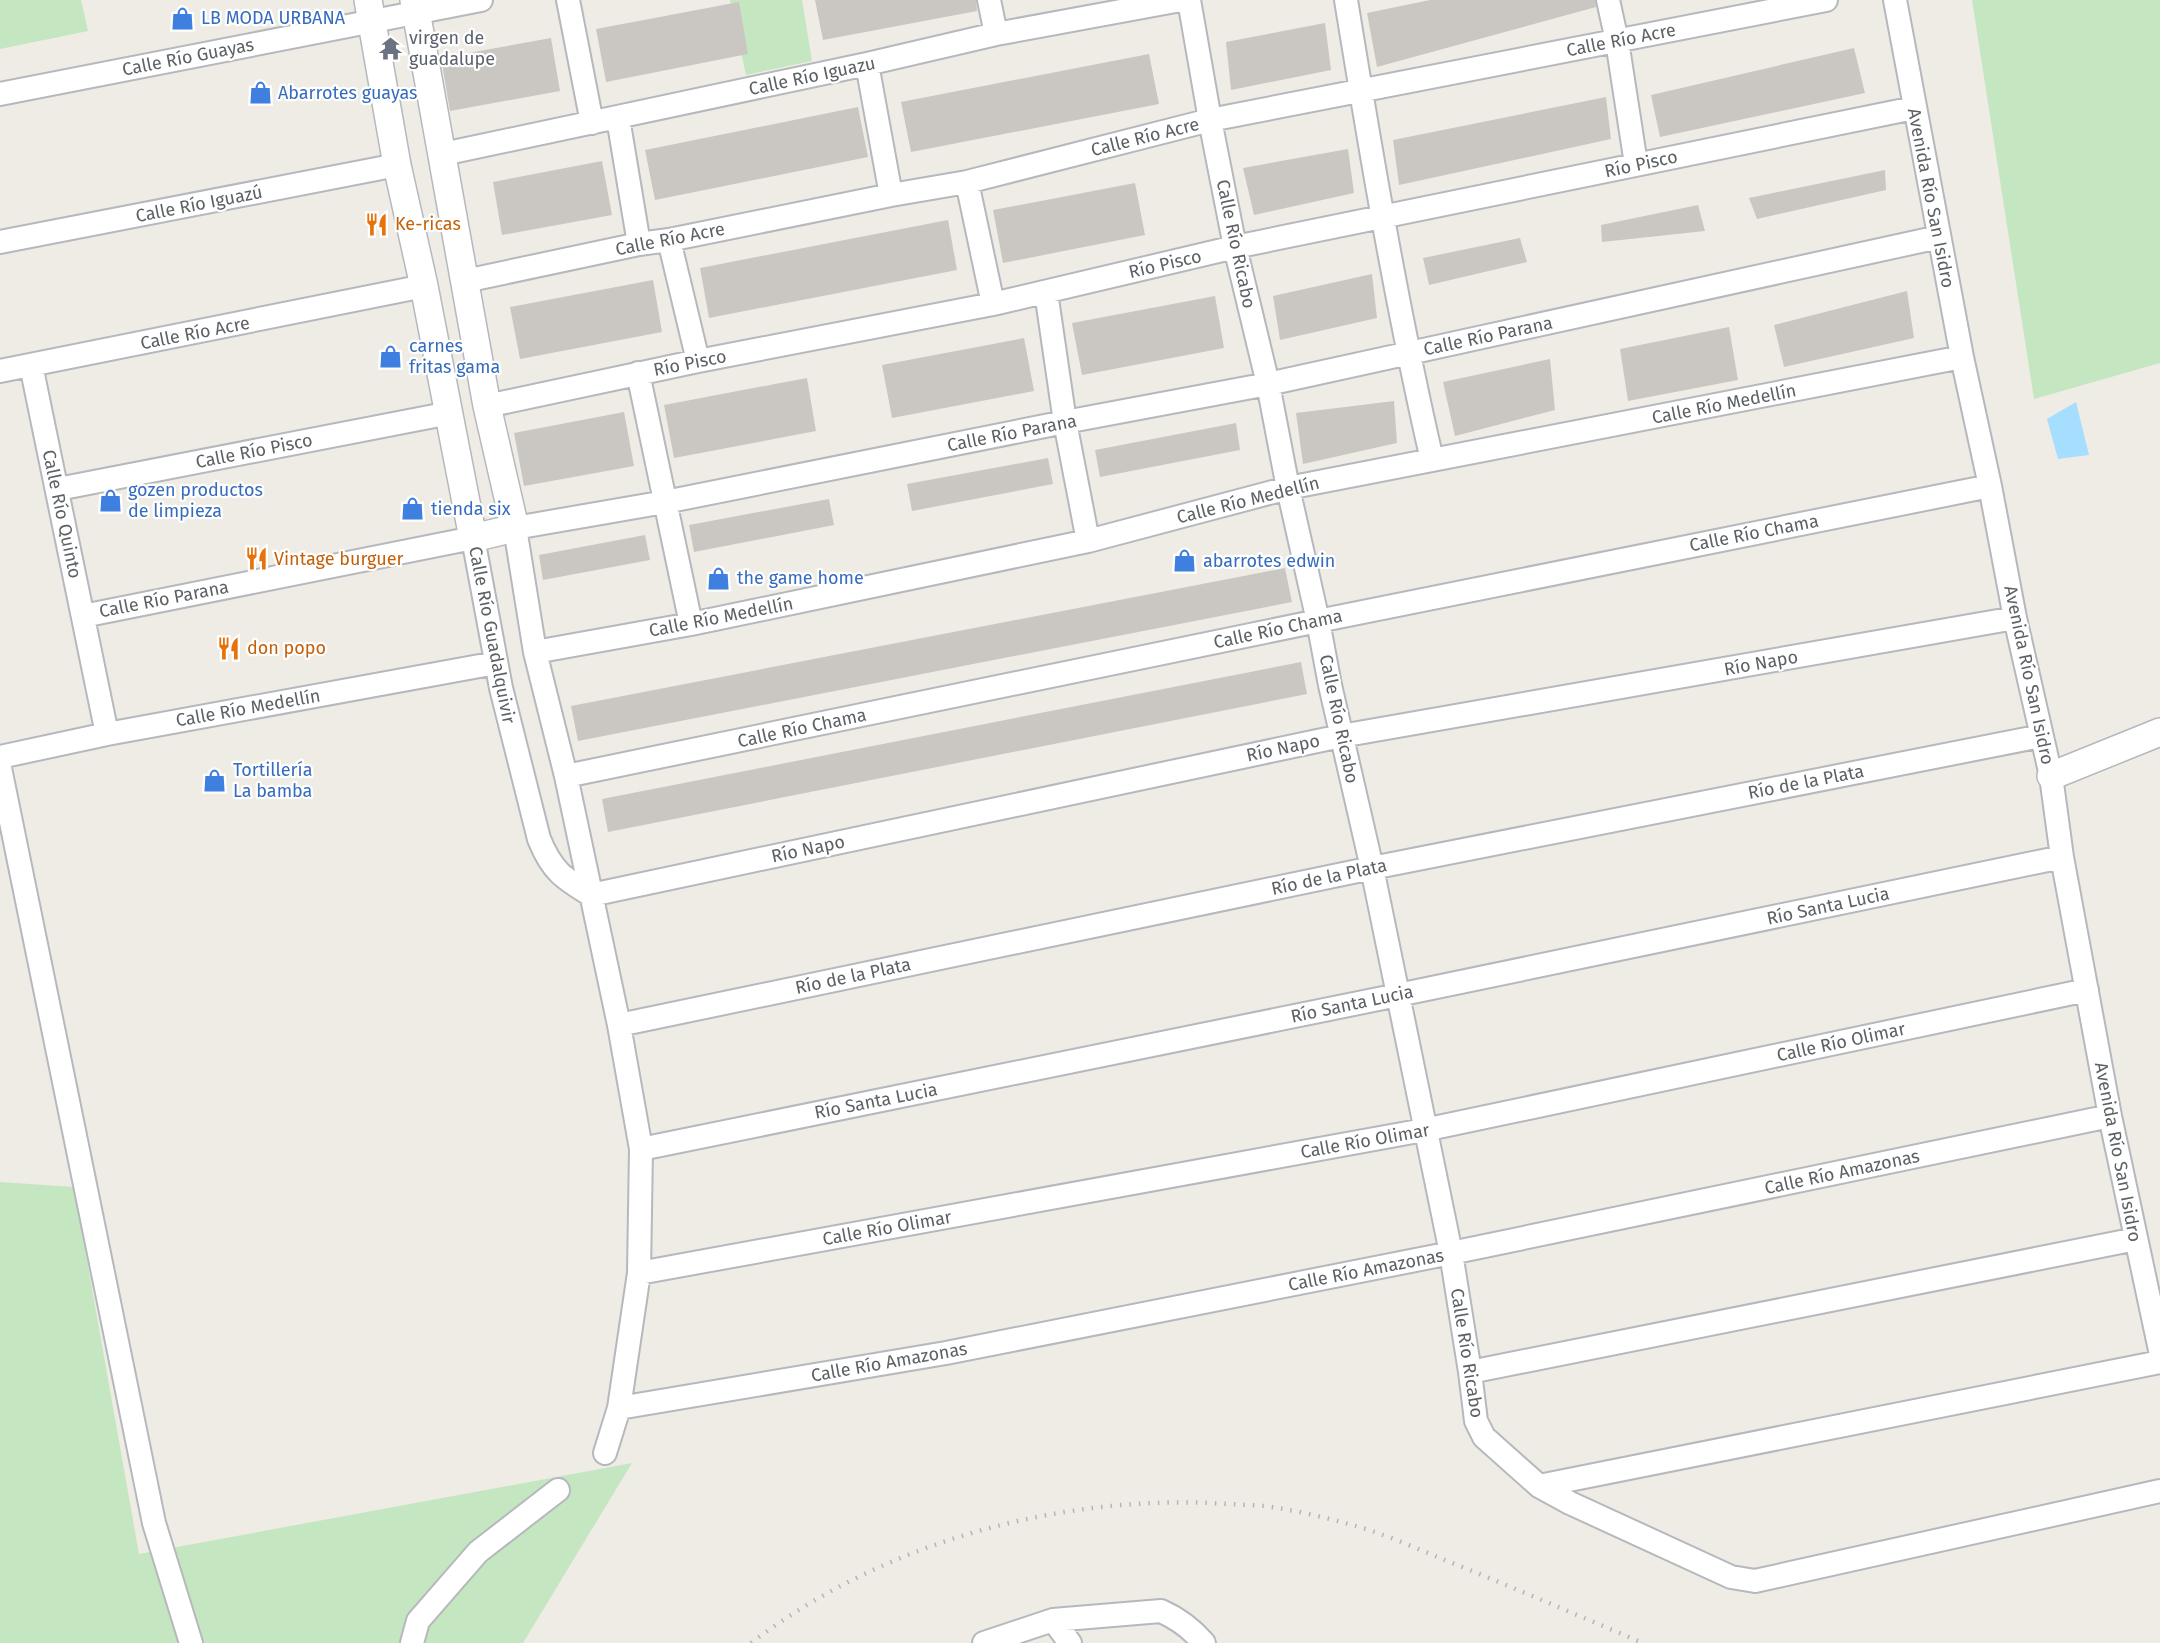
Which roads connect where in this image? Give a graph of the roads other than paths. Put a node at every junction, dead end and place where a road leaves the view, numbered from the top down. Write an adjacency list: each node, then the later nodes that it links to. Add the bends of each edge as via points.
1 (481, 0): 10 (street, Calle Río Guayas)
2 (568, 0): 20 (street)
3 (989, 0): 12 (street)
4 (1181, 0): 12 (street, Calle Río Iguazu)
5 (1189, 0): 19 (street, Calle Río Ricabo)
6 (1346, 0): 15 (street)
7 (1608, 0): 13 (street)
8 (1826, 0): 13 (street, Calle Río Acre)
9 (1895, 0): 17 (street, Avenida Río San Isidro)
10 (415, 6): 11 (street, Calle Río Guayas); 21 (street)
11 (370, 11): 16 (street, Calle Río Guayas); 23 (street, Calle Río Guadalquivir)
12 (996, 34): 14 (street, Calle Río Iguazu)
13 (1617, 41): 15 (street, Calle Río Acre); 22 (street)
14 (867, 64): 18 (street, Calle Río Iguazu); 25 (street)
15 (1361, 92): 19 (street, Calle Río Acre); 26 (street)
16 (0, 94)
17 (1914, 108): 22 (street, Río Pisco); 27 (street, Avenida Río San Isidro)
18 (618, 118): 20 (street, Calle Río Iguazu); 30 (street)
19 (1210, 120): 24 (street, Calle Río Acre); 31 (street, Calle Río Ricabo)
20 (592, 123): 21 (street, Calle Río Iguazu)
21 (443, 154): 32 (street)
22 (1636, 164): 26 (street, Río Pisco)
23 (397, 165): 29 (street, Calle Río Iguazú); 33 (street, Calle Río Guadalquivir)
24 (967, 182): 25 (street, Calle Río Acre); 35 (street)
25 (891, 195): 28 (street, Calle Río Acre)
26 (1382, 217): 31 (street, Río Pisco); 36 (street)
27 (1939, 237): 36 (street, Calle Río Parana); 37 (street, Avenida Río San Isidro)
28 (669, 240): 30 (street, Calle Río Acre); 38 (street)
29 (0, 242)
30 (639, 244): 32 (street, Calle Río Acre)
31 (1235, 247): 34 (street, Río Pisco); 42 (street, Calle Río Ricabo)
32 (465, 281): 43 (street)
33 (424, 286): 39 (street, Calle Río Acre); 44 (street, Calle Río Guadalquivir)
34 (1046, 292): 35 (street, Río Pisco); 45 (street)
35 (993, 304): 38 (street, Río Pisco)
36 (1408, 353): 42 (street, Calle Río Parana); 46 (street)
37 (1962, 357): 46 (street, Calle Río Medellín); 47 (street, Avenida Río San Isidro)
38 (698, 361): 41 (street, Río Pisco)
39 (31, 365): 40 (street, Calle Río Acre); 49 (street, Calle Río Quinto)
40 (0, 371)
41 (638, 374): 43 (street, Río Pisco); 50 (street)
42 (1268, 384): 45 (street, Calle Río Parana); 48 (street, Calle Río Ricabo)
43 (488, 406): 51 (street)
44 (450, 413): 49 (street, Calle Río Pisco); 52 (street, Calle Río Guadalquivir)
45 (1065, 422): 50 (street, Calle Río Parana); 53 (street)
46 (1432, 460): 48 (street, Calle Río Medellín)
47 (1990, 486): 55 (street, Avenida Río San Isidro); 56 (street, Calle Río Chama)
48 (1287, 488): 53 (street, Calle Río Medellín); 56 (street, Calle Río Ricabo)
49 (58, 489): 54 (street, Calle Río Quinto)
50 (665, 502): 51 (street, Calle Río Parana); 57 (street)
51 (515, 528): 52 (street, Calle Río Parana); 58 (street)
52 (473, 538): 54 (street, Calle Río Parana); 59 (street, Calle Río Guadalquivir)
53 (1088, 541): 57 (street, Calle Río Medellín)
54 (83, 615): 61 (street, Calle Río Quinto)
55 (2015, 618): 62 (street, Río Napo); 63 (street, Avenida Río San Isidro)
56 (1318, 621): 62 (street, Calle Río Ricabo); 66 (street, Calle Río Chama)
57 (691, 624): 58 (street, Calle Río Medellín)
58 (535, 652): 66 (street)
59 (496, 663): 61 (street, Calle Río Medellín); 70 (street, Calle Río Guadalquivir, via 546,855 562,877)
60 (2160, 732): 67 (street)
61 (107, 734): 64 (street, Calle Río Medellín)
62 (1341, 736): 69 (street, Calle Río Ricabo); 70 (street, Río Napo)
63 (2041, 736): 67 (street, Avenida Río San Isidro); 69 (street, Río de la Plata)
64 (0, 757)
65 (0, 768): 89 (street, via 154,1522)
66 (566, 776): 70 (street)
67 (2051, 776): 68 (street, Avenida Río San Isidro)
68 (2062, 857): 71 (street, Avenida Río San Isidro); 72 (street, Río Santa Lucia)
69 (1372, 868): 72 (street, Calle Río Ricabo); 73 (street, Río de la Plata)
70 (591, 895): 73 (street)
71 (2087, 990): 74 (street, Avenida Río San Isidro); 75 (street, Calle Río Olimar)
72 (1398, 995): 75 (street, Calle Río Ricabo); 76 (street, Río Santa Lucia)
73 (619, 1024): 76 (street)
74 (2110, 1116): 77 (street, Avenida Río San Isidro); 78 (street, Calle Río Amazonas)
75 (1424, 1130): 78 (street, Calle Río Ricabo); 79 (street, Calle Río Olimar)
76 (641, 1149): 79 (street)
77 (2136, 1239): 80 (street, Avenida Río San Isidro); 82 (street)
78 (1450, 1253): 82 (street, Calle Río Ricabo); 83 (street, Calle Río Amazonas, via 946,1353)
79 (639, 1273): 83 (street)
80 (2160, 1350)
81 (2160, 1362): 85 (street)
82 (1470, 1372): 85 (street, Calle Río Ricabo, via 1476,1421 1484,1437)
83 (619, 1408): 84 (street)
84 (605, 1453)
85 (1539, 1486): 87 (street, via 1731,1577 1755,1581)
86 (558, 1491): 90 (street, via 478,1552 418,1621)
87 (2160, 1491)
88 (1053, 1620): 91 (street); 92 (street); 93 (street, via 1161,1611 1192,1628)
89 (191, 1643)
90 (412, 1643)
91 (984, 1643)
92 (1070, 1643)
93 (1204, 1643)

